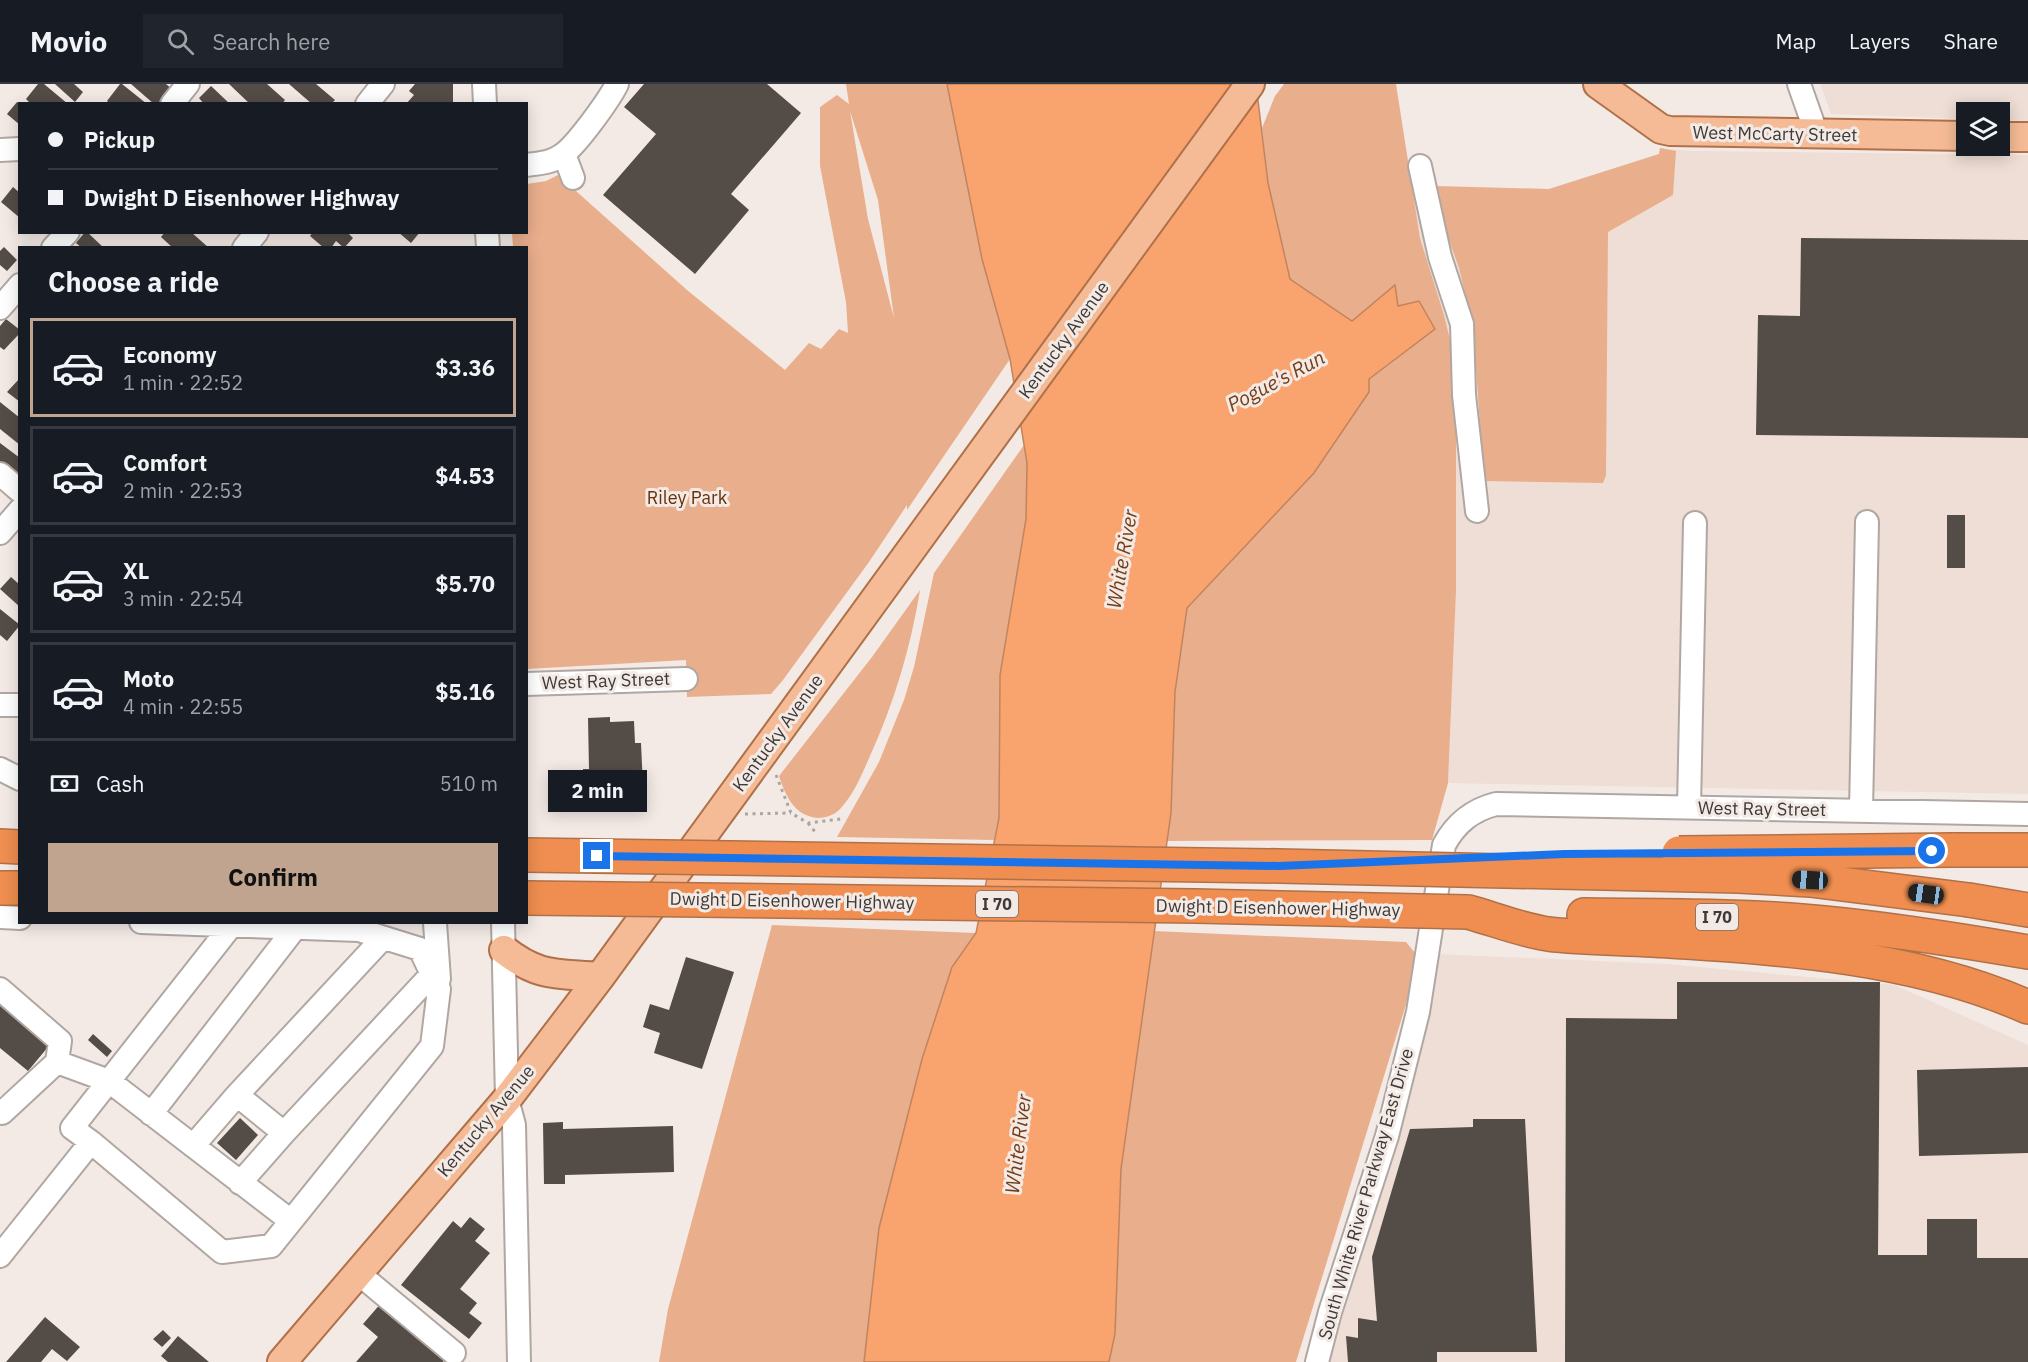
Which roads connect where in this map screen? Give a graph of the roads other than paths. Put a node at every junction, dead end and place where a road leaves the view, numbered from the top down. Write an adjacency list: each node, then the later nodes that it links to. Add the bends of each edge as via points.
1 (188, 84): 8 (street)
2 (383, 84): 9 (street)
3 (484, 84): 10 (street)
4 (617, 84): 17 (street, via 610,99)
5 (1250, 84): 61 (main road, Kentucky Avenue)
6 (1598, 84): 11 (main road, West McCarty Street, via 1661,129)
7 (1799, 84): 11 (street)
8 (173, 102)
9 (369, 102)
10 (484, 102)
11 (1817, 135): 12 (main road, West McCarty Street)
12 (1956, 136)
13 (2010, 137): 14 (main road)
14 (2028, 137)
15 (18, 149): 16 (street)
16 (0, 150)
17 (564, 154): 18 (street, via 547,163); 20 (street)
18 (528, 165)
19 (1420, 166): 27 (street, via 1440,257 1462,324 1464,395)
20 (573, 178)
21 (66, 234): 22 (street)
22 (55, 246)
23 (18, 287): 24 (street)
24 (0, 308)
25 (0, 474): 26 (street)
26 (18, 489)
27 (1476, 511)
28 (18, 512): 31 (street)
29 (1867, 522): 38 (street)
30 (1695, 523): 37 (street)
31 (0, 533)
32 (686, 679): 33 (street, West Ray Street)
33 (528, 684)
34 (0, 769): 35 (street)
35 (18, 778)
36 (1496, 804): 37 (street, West Ray Street); 81 (street, South White River Parkway East Drive, via 1466,817 1444,845 1418,1012 1386,1136)
37 (1689, 807): 38 (street, West Ray Street)
38 (1861, 811): 39 (street, West Ray Street)
39 (2028, 814)
40 (0, 846): 41 (highway)
41 (18, 847)
42 (2028, 850): 44 (highway, bridge, via 1564,854)
43 (528, 855): 44 (highway, bridge)
44 (1279, 866): 48 (highway, bridge, via 1794,879)
45 (0, 888): 46 (highway)
46 (18, 888)
47 (528, 898): 49 (highway, Dwight D Eisenhower Highway / I 70, bridge)
48 (2028, 910)
49 (1468, 912): 60 (highway, Dwight D Eisenhower Highway / I 70, via 1800,921 1887,929); 64 (highway, via 1545,933 1834,956 1901,967 1966,984)
50 (0, 917): 51 (street)
51 (18, 918)
52 (186, 924): 55 (street)
53 (434, 924): 59 (street)
54 (435, 924): 62 (street)
55 (231, 926): 56 (street); 66 (street)
56 (296, 928): 58 (street, via 359,930); 70 (street)
57 (503, 936): 61 (main road, via 522,964 538,971); 68 (street)
58 (383, 938): 59 (street); 67 (street)
59 (420, 949): 62 (street)
60 (2028, 952)
61 (600, 977): 68 (main road, Kentucky Avenue)
62 (436, 982): 71 (street); 75 (street, via 432,1046)
63 (0, 989): 65 (street, via 60,1041)
64 (2028, 1007)
65 (57, 1062): 66 (street); 69 (street)
66 (109, 1081): 70 (street); 72 (street, via 72,1128)
67 (237, 1095): 71 (street); 73 (street)
68 (507, 1100): 77 (main road, Kentucky Avenue); 80 (street, via 514,1125)
69 (0, 1111)
70 (152, 1114): 73 (street)
71 (284, 1133): 74 (street)
72 (91, 1142): 75 (street, via 222,1252 271,1246); 76 (street)
73 (193, 1146): 74 (street)
74 (240, 1183): 75 (street)
75 (291, 1221)
76 (0, 1256)
77 (358, 1273): 78 (street); 79 (main road, Kentucky Avenue)
78 (454, 1353)
79 (282, 1362)
80 (519, 1362)
81 (1317, 1362)

